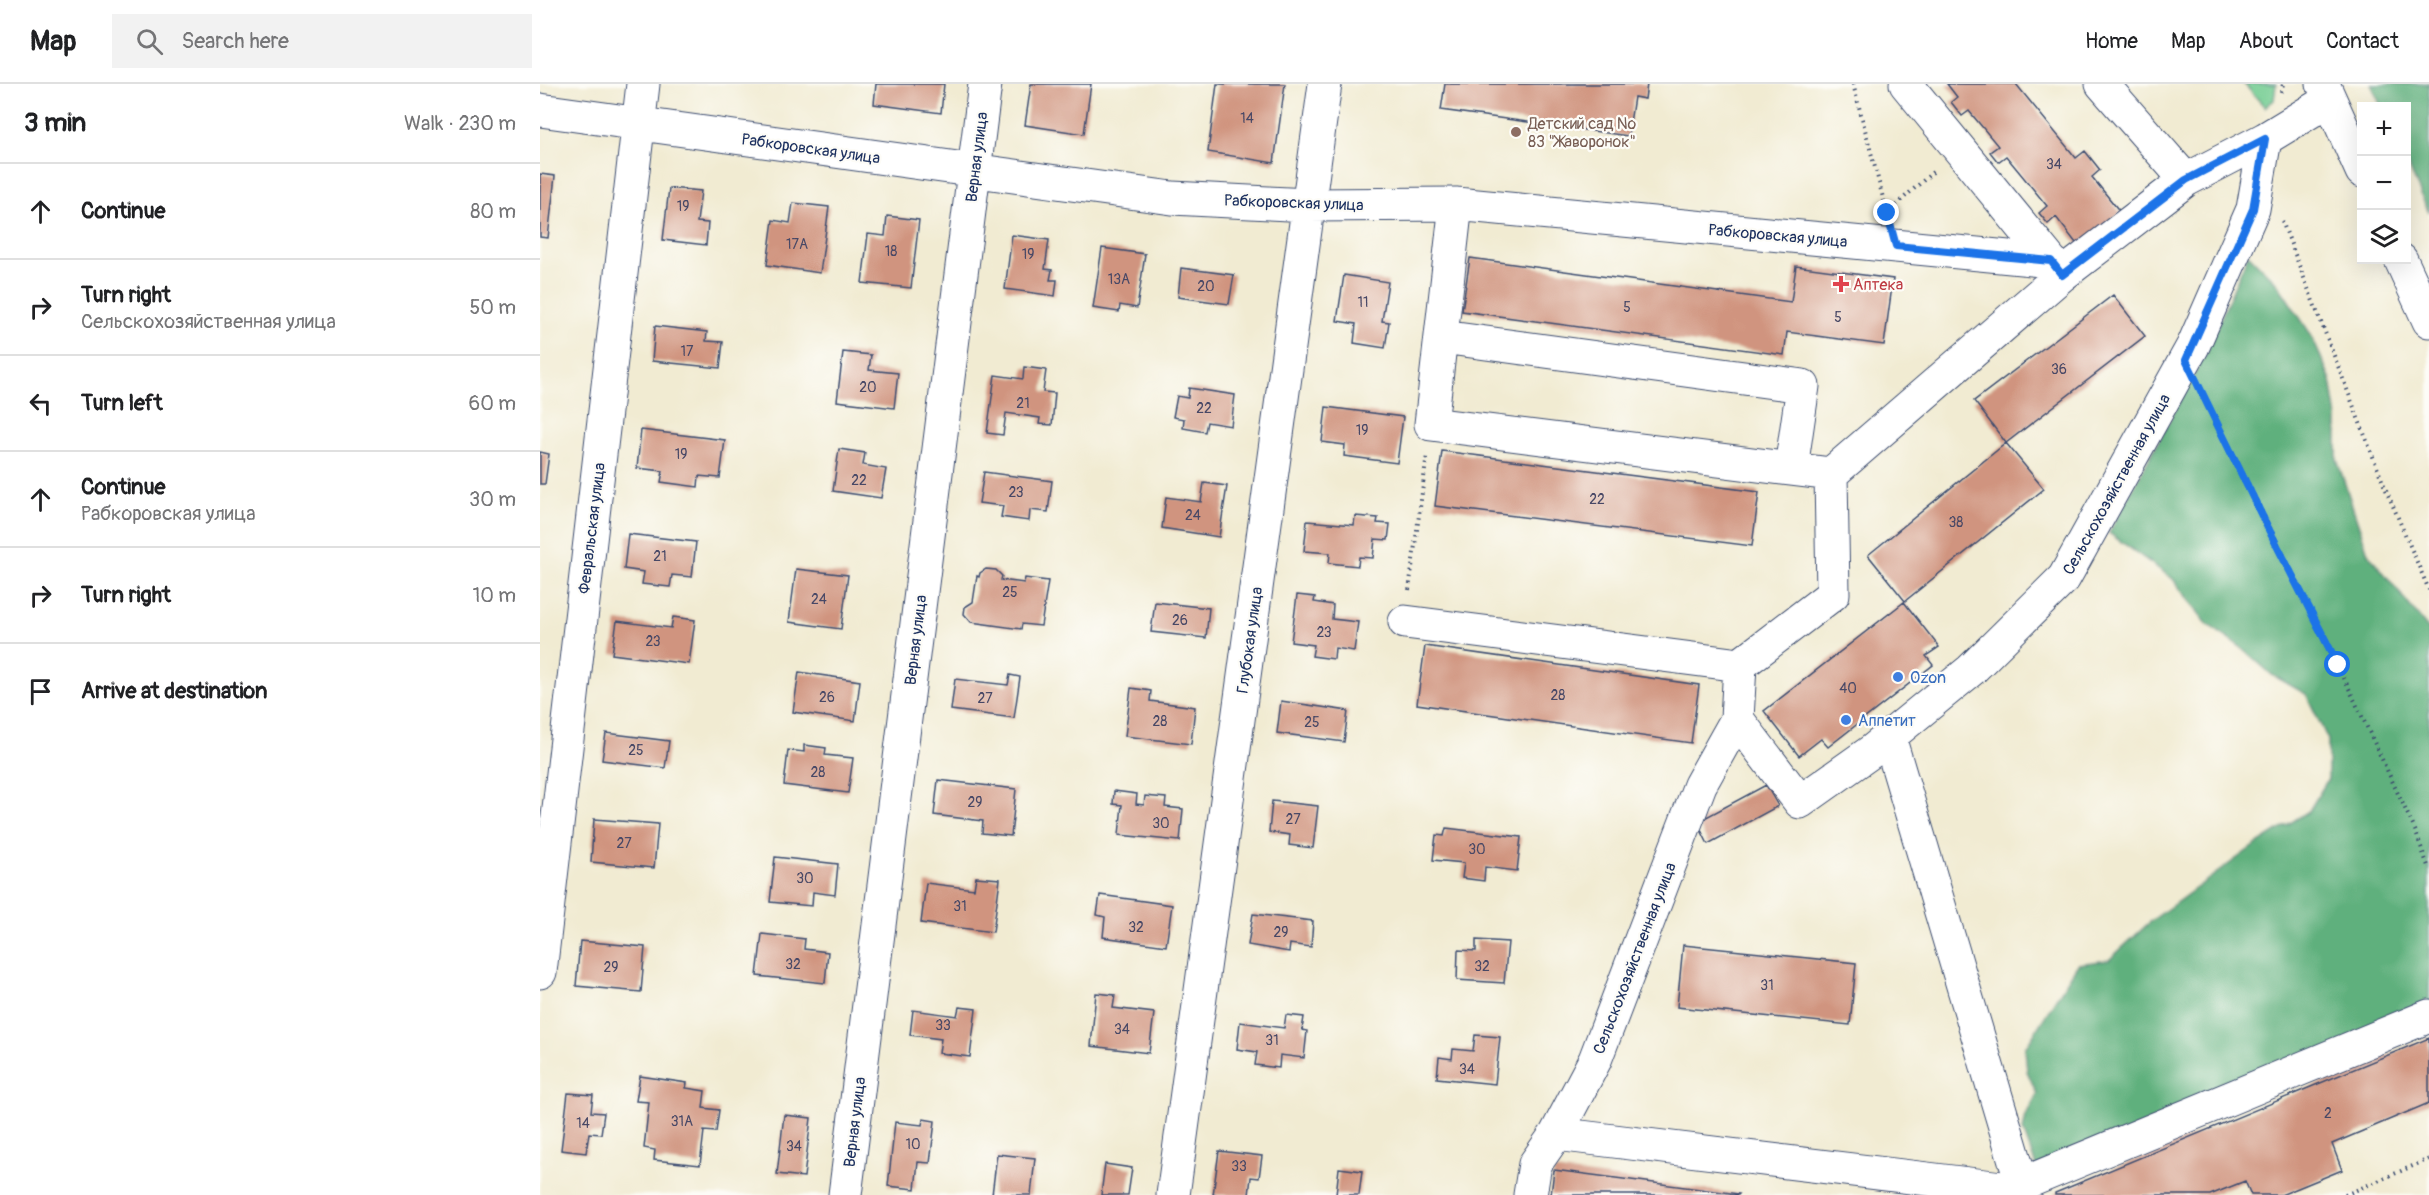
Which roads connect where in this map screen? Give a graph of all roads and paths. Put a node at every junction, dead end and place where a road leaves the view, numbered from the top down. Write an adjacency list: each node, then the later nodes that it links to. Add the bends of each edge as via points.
1 (643, 84): 9 (street, Февральская улица)
2 (985, 84): 13 (street, Верная улица)
3 (1325, 84): 16 (street, Глубокая улица)
4 (1852, 84): 18 (path)
5 (1906, 84): 11 (street)
6 (2102, 84): 14 (street)
7 (2326, 92): 10 (street); 12 (street)
8 (540, 110): 9 (street, Рабкоровская улица)
9 (638, 125): 13 (street, Рабкоровская улица); 34 (street, Февральская улица)
10 (2265, 139): 14 (street); 24 (street, Сельскохозяйственная улица, via 2253,209)
11 (1958, 148): 18 (path); 21 (street)
12 (2357, 162)
13 (975, 170): 16 (street, Рабкоровская улица, via 1172,198); 39 (street, Верная улица)
14 (2186, 180): 21 (street)
15 (1456, 204): 16 (street, Рабкоровская улица); 19 (street, Рабкоровская улица); 23 (street)
16 (1309, 205): 40 (street, Глубокая улица)
17 (2279, 211): 28 (path, via 2384,485)
18 (1887, 213): 19 (path)
19 (1896, 246): 21 (street, Рабкоровская улица)
20 (2403, 264): 22 (street)
21 (2057, 268): 27 (street)
22 (2429, 321)
23 (1442, 337): 25 (street); 26 (street, via 1803,386)
24 (2186, 360): 32 (street, Сельскохозяйственная улица, via 2064,578 1971,670); 33 (path, via 2338,665 2415,830)
25 (1431, 424): 26 (street); 29 (path)
26 (1791, 468): 27 (street)
27 (1831, 474): 30 (street, via 1833,594)
28 (2429, 590)
29 (1405, 622): 30 (street)
30 (1740, 665): 31 (street)
31 (1737, 719): 32 (street, Сельскохозяйственная улица, via 1800,802); 36 (street, Сельскохозяйственная улица, via 1700,784 1595,1060)
32 (1889, 737): 38 (street)
33 (2429, 869)
34 (540, 972)
35 (2429, 1016): 38 (street)
36 (1556, 1134): 38 (street); 41 (street, Сельскохозяйственная улица, via 1535,1164)
37 (2429, 1159): 42 (path)
38 (2014, 1189)
39 (845, 1195)
40 (1173, 1195)
41 (1530, 1195)
42 (2345, 1195)

